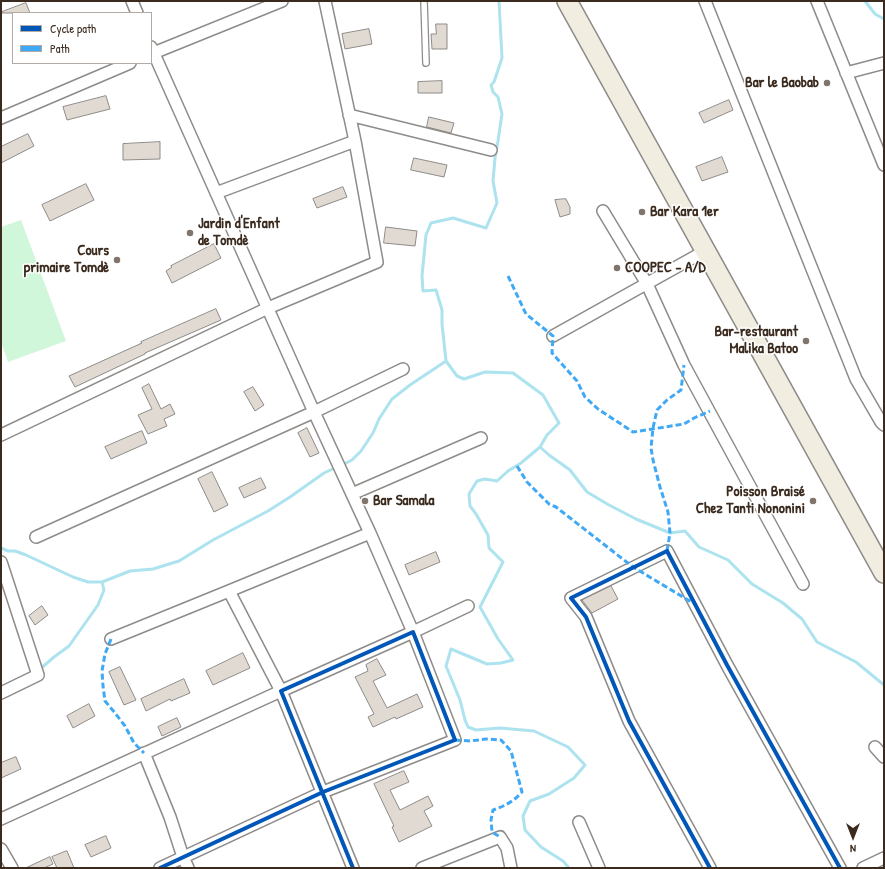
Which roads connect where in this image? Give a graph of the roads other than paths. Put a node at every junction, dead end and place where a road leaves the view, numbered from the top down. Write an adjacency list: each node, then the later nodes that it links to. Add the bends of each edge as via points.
1 (132, 1): 8 (street)
2 (282, 1): 9 (street)
3 (324, 1): 14 (street)
4 (424, 1): 10 (lane)
5 (567, 1): 21 (highway)
6 (705, 1): 27 (street, via 856,379)
7 (817, 1): 13 (street)
8 (137, 12)
9 (152, 51): 19 (street)
10 (426, 63)
11 (884, 63): 13 (street)
12 (128, 64): 15 (street)
13 (846, 73): 18 (street)
14 (349, 115): 16 (street); 17 (street)
15 (1, 118)
16 (355, 141): 19 (street); 23 (street, via 378,262)
17 (491, 150)
18 (884, 165)
19 (216, 193): 23 (street)
20 (603, 211): 22 (street)
21 (705, 251): 22 (street); 34 (highway)
22 (647, 284): 24 (street); 35 (street, via 684,365)
23 (268, 308): 26 (street); 28 (street)
24 (553, 336)
25 (403, 369): 26 (street)
26 (314, 412): 30 (street); 32 (street)
27 (884, 425)
28 (1, 435)
29 (481, 438): 30 (street)
30 (352, 494): 31 (street)
31 (370, 533): 36 (street); 38 (street)
32 (36, 537)
33 (1, 562): 41 (street, via 38,675)
34 (884, 573)
35 (803, 584)
36 (229, 591): 39 (street); 40 (street)
37 (468, 606): 38 (street)
38 (413, 632): 40 (street); 45 (street, via 455,740)
39 (111, 639)
40 (281, 691): 43 (street); 45 (street)
41 (1, 693)
42 (875, 747): 44 (street)
43 (144, 753): 46 (street); 49 (street)
44 (884, 757)
45 (323, 792): 49 (street); 54 (street)
46 (1, 820)
47 (579, 822): 57 (street)
48 (1, 849): 51 (street)
49 (183, 857): 52 (street); 53 (street)
50 (884, 858): 60 (street)
51 (12, 868)
52 (160, 868)
53 (188, 868)
54 (353, 868)
55 (422, 868): 56 (street, via 500,837 507,848)
56 (511, 868)
57 (599, 868)
58 (710, 868): 59 (street, via 630,721 586,617 572,598 667,551)
59 (840, 868)
60 (863, 868)

